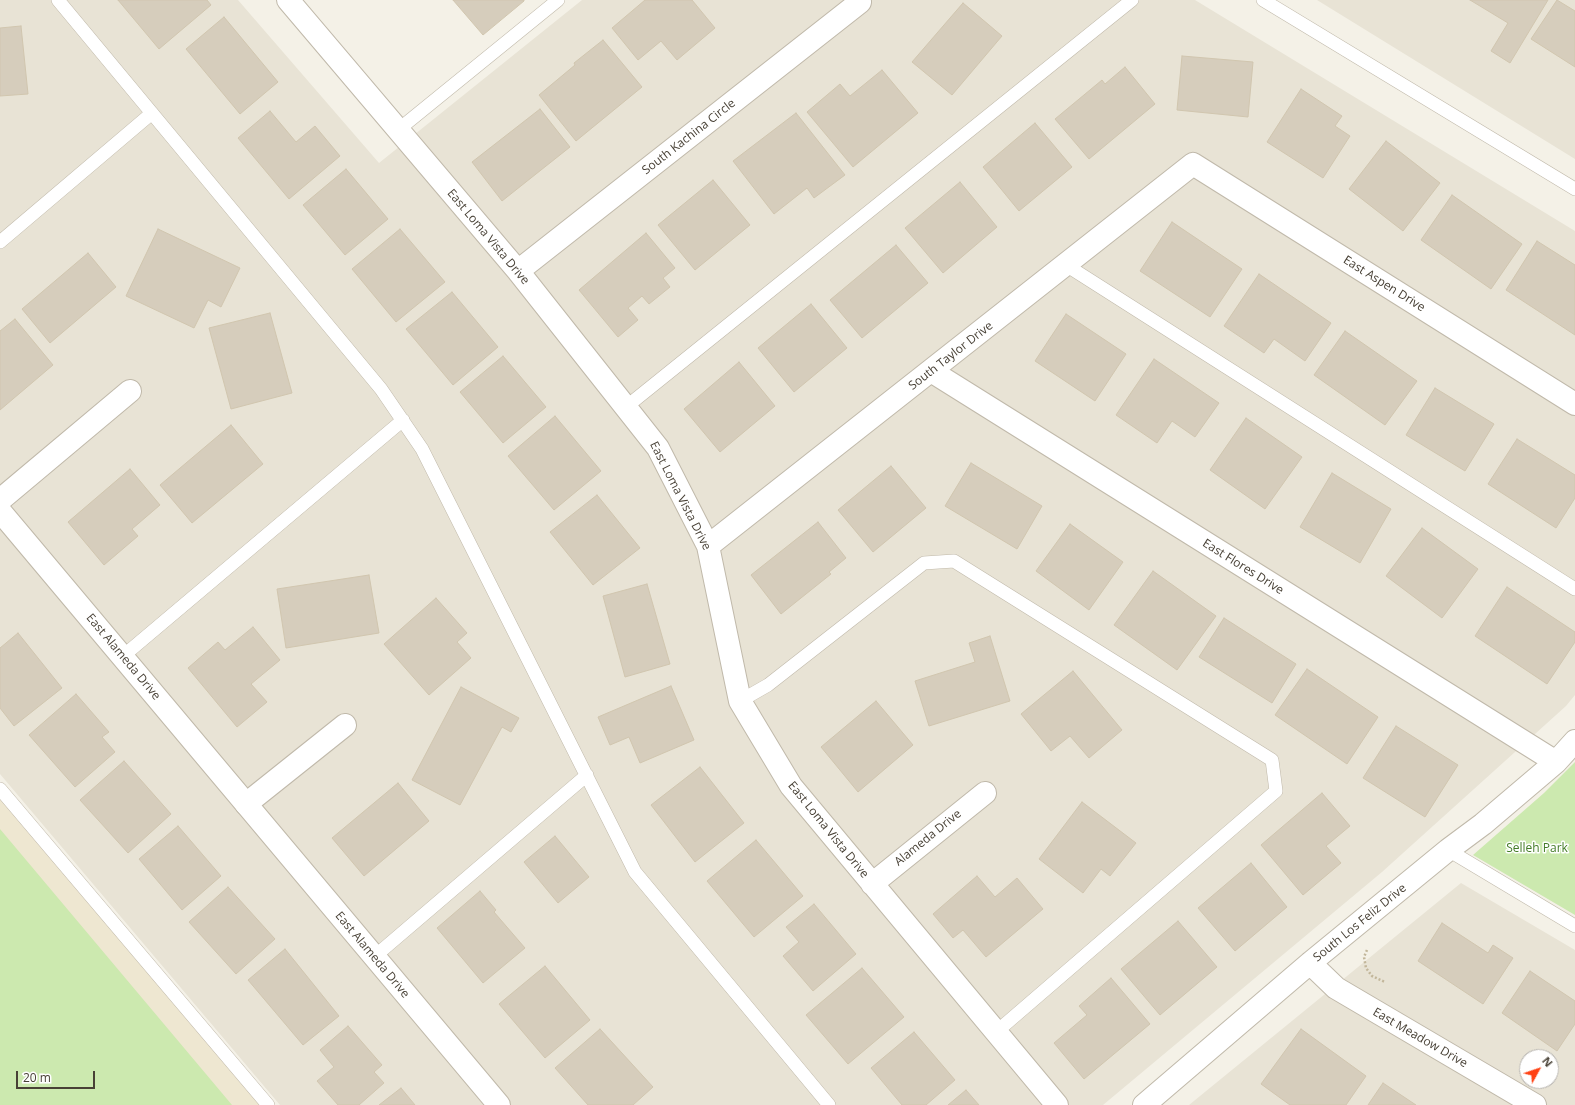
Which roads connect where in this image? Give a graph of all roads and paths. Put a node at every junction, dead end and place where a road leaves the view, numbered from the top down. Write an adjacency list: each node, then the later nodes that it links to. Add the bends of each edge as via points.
1 (58, 0): 7 (lane)
2 (288, 0): 8 (street, East Loma Vista Drive)
3 (558, 0): 8 (lane)
4 (1132, 0): 17 (lane)
5 (1263, 0): 10 (lane)
6 (860, 2): 13 (street, South Kachina Circle)
7 (152, 113): 11 (lane); 18 (lane, via 381,389)
8 (398, 130): 13 (street, East Loma Vista Drive)
9 (1193, 164): 12 (street, South Taylor Drive); 16 (street, East Aspen Drive)
10 (1575, 189)
11 (0, 242)
12 (1066, 265): 14 (street, South Taylor Drive); 22 (lane)
13 (518, 272): 17 (street, East Loma Vista Drive)
14 (931, 371): 21 (street, South Taylor Drive); 27 (street, East Flores Drive)
15 (130, 391): 19 (street)
16 (1575, 404)
17 (626, 407): 21 (street, East Loma Vista Drive, via 658,448)
18 (403, 420): 23 (lane); 28 (lane, via 422,449)
19 (0, 500)
20 (0, 511): 23 (street, East Alameda Drive)
21 (708, 546): 24 (street, East Loma Vista Drive)
22 (1575, 590)
23 (122, 657): 31 (street, East Alameda Drive)
24 (740, 701): 33 (street, East Loma Vista Drive, via 790,786); 37 (lane, via 768,685 924,563 954,561 1272,760 1276,791)
25 (345, 725): 31 (street)
26 (1575, 741): 27 (street, South Los Feliz Drive)
27 (1556, 762): 32 (street, South Los Feliz Drive)
28 (587, 775): 35 (lane); 40 (lane, via 635,872)
29 (0, 788): 38 (lane)
30 (985, 793): 33 (street, Alameda Drive)
31 (246, 804): 35 (street, East Alameda Drive)
32 (1448, 850): 34 (lane); 36 (street, South Los Feliz Drive)
33 (872, 884): 37 (street, East Loma Vista Drive)
34 (1575, 926)
35 (374, 957): 39 (street, East Alameda Drive)
36 (1310, 963): 42 (street, South Los Feliz Drive); 43 (street, East Meadow Drive, via 1336,988)
37 (995, 1033): 41 (street, East Loma Vista Drive)
38 (268, 1105)
39 (499, 1105)
40 (829, 1105)
41 (1057, 1105)
42 (1144, 1105)
43 (1535, 1105)

